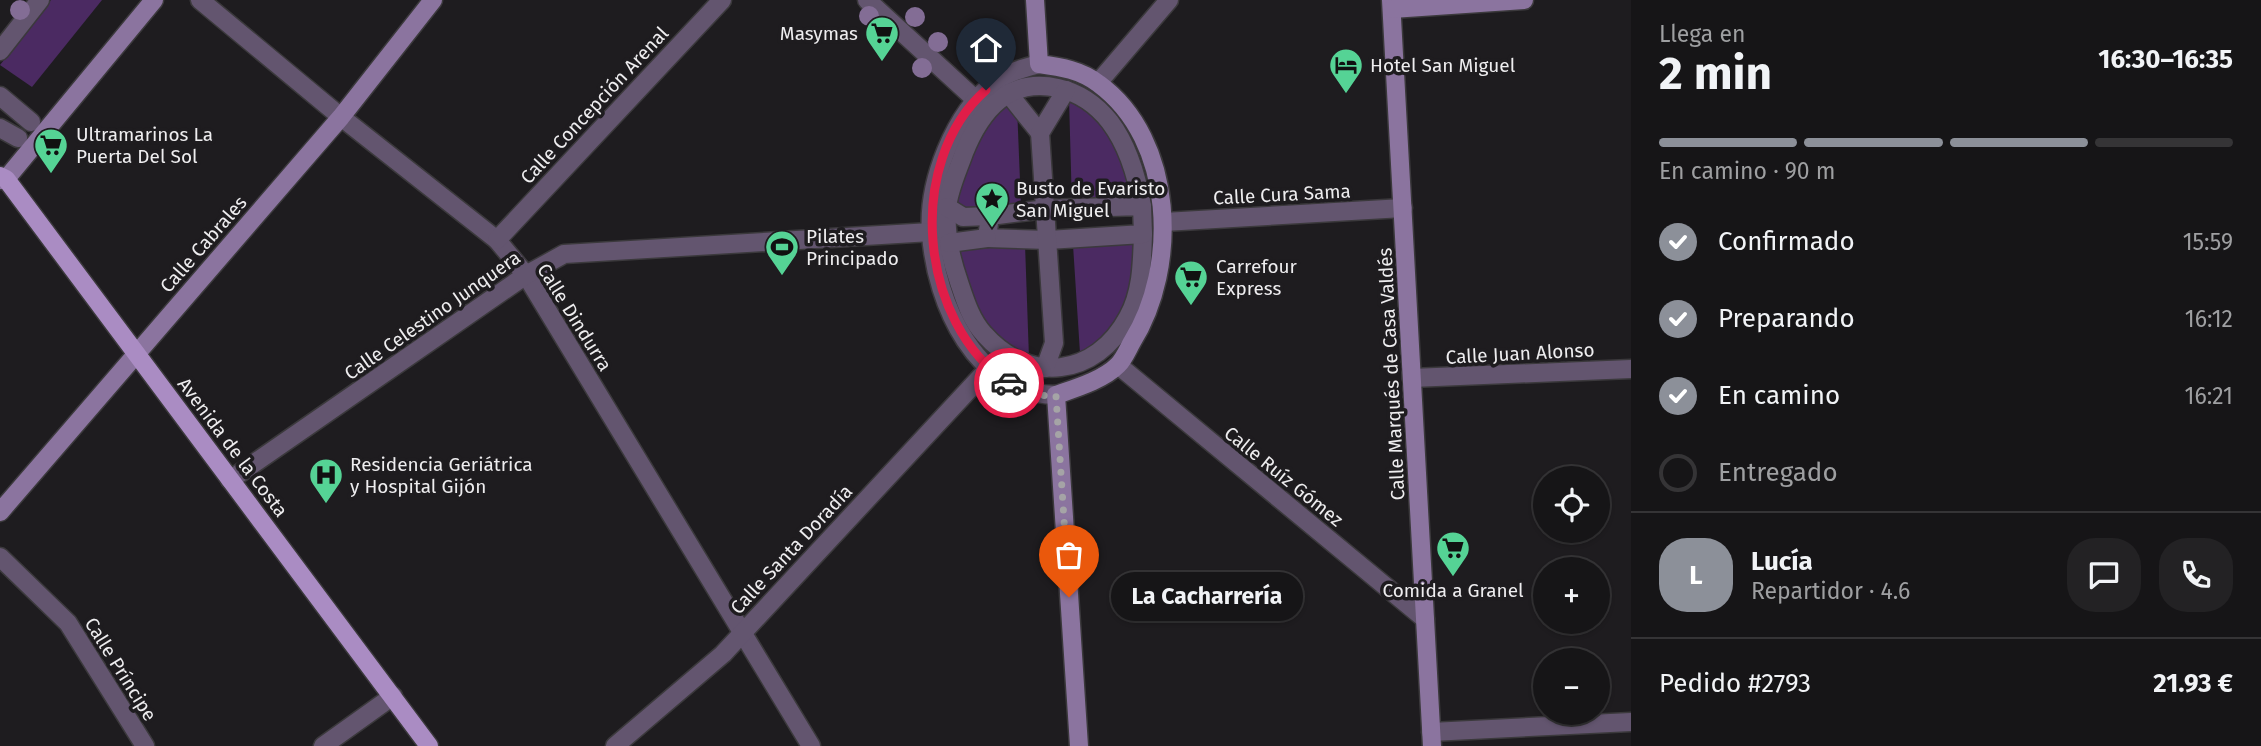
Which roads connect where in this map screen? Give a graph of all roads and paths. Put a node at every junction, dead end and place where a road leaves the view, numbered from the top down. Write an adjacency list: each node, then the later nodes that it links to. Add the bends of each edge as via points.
1 (154, 0): 21 (street)
2 (200, 0): 18 (street, Calle Dindurra)
3 (433, 0): 18 (street, Calle Cabrales)
4 (722, 0): 31 (street, Calle Concepción Arenal)
5 (867, 0): 17 (street)
6 (1035, 0): 12 (street)
7 (1169, 0): 13 (street)
8 (1524, 0): 10 (street)
9 (39, 1): 11 (street)
10 (1391, 5): 24 (street, Calle Marqués de Casa Valdés)
11 (0, 51)
12 (1039, 64): 13 (street, via 1073,69); 17 (street, via 997,80)
13 (1098, 83): 27 (street, via 1121,104 1139,133 1155,172)
14 (1071, 91): 15 (street, via 1028,85); 20 (street); 22 (street, via 1106,117 1121,139)
15 (1008, 93): 20 (street); 23 (street, via 984,116 968,144)
16 (2, 95): 19 (street)
17 (975, 99): 28 (street, via 956,129 937,175)
18 (341, 117): 31 (street, Calle Dindurra); 35 (street, Calle Cabrales)
19 (31, 122)
20 (1040, 132): 25 (street)
21 (2, 178): 35 (main road, Avenida de la Costa)
22 (1142, 206): 25 (street); 29 (street)
23 (947, 207): 26 (street, via 963,217); 33 (street)
24 (1403, 208): 27 (street, Calle Cura Sama); 40 (street, Calle Marqués de Casa Valdés)
25 (1046, 209): 26 (street); 32 (street)
26 (990, 216): 30 (street)
27 (1164, 222): 36 (street, via 1159,277 1143,326)
28 (931, 232): 34 (street, Calle Celestino Junquera, via 564,254); 38 (street, via 939,284 959,330)
29 (1143, 234): 32 (street); 37 (street, via 1137,294 1128,317 1105,349 1084,363)
30 (987, 238): 32 (street); 33 (street)
31 (497, 240): 34 (street, Calle Dindurra)
32 (1048, 240): 37 (street, via 1054,342)
33 (950, 243): 37 (street, via 965,299 983,333 1021,363)
34 (526, 275): 42 (street, Calle Celestino Junquera); 46 (street, Calle Dindurra)
35 (136, 354): 42 (main road, Avenida de la Costa); 43 (street, Calle Cabrales)
36 (1118, 365): 41 (street); 45 (street, Calle Ruíz Gómez)
37 (1045, 368)
38 (988, 369): 41 (street, via 1035,395); 46 (street, Calle Santa Doradía)
39 (1631, 369): 40 (street, Calle Juan Alonso)
40 (1412, 378): 45 (street, Calle Marqués de Casa Valdés)
41 (1056, 396): 55 (street)
42 (230, 480): 47 (main road, Avenida de la Costa)
43 (0, 512)
44 (0, 557): 50 (street, Calle Príncipe, via 68,623)
45 (1424, 619): 49 (street, Calle Marqués de Casa Valdés)
46 (743, 632): 53 (street, Calle Santa Doradía); 54 (street, Calle Dindurra)
47 (393, 696): 51 (street); 52 (main road, Avenida de la Costa)
48 (1631, 722): 49 (street)
49 (1432, 739)
50 (145, 746)
51 (323, 746)
52 (429, 746)
53 (615, 746)
54 (811, 746)
55 (1079, 746)

